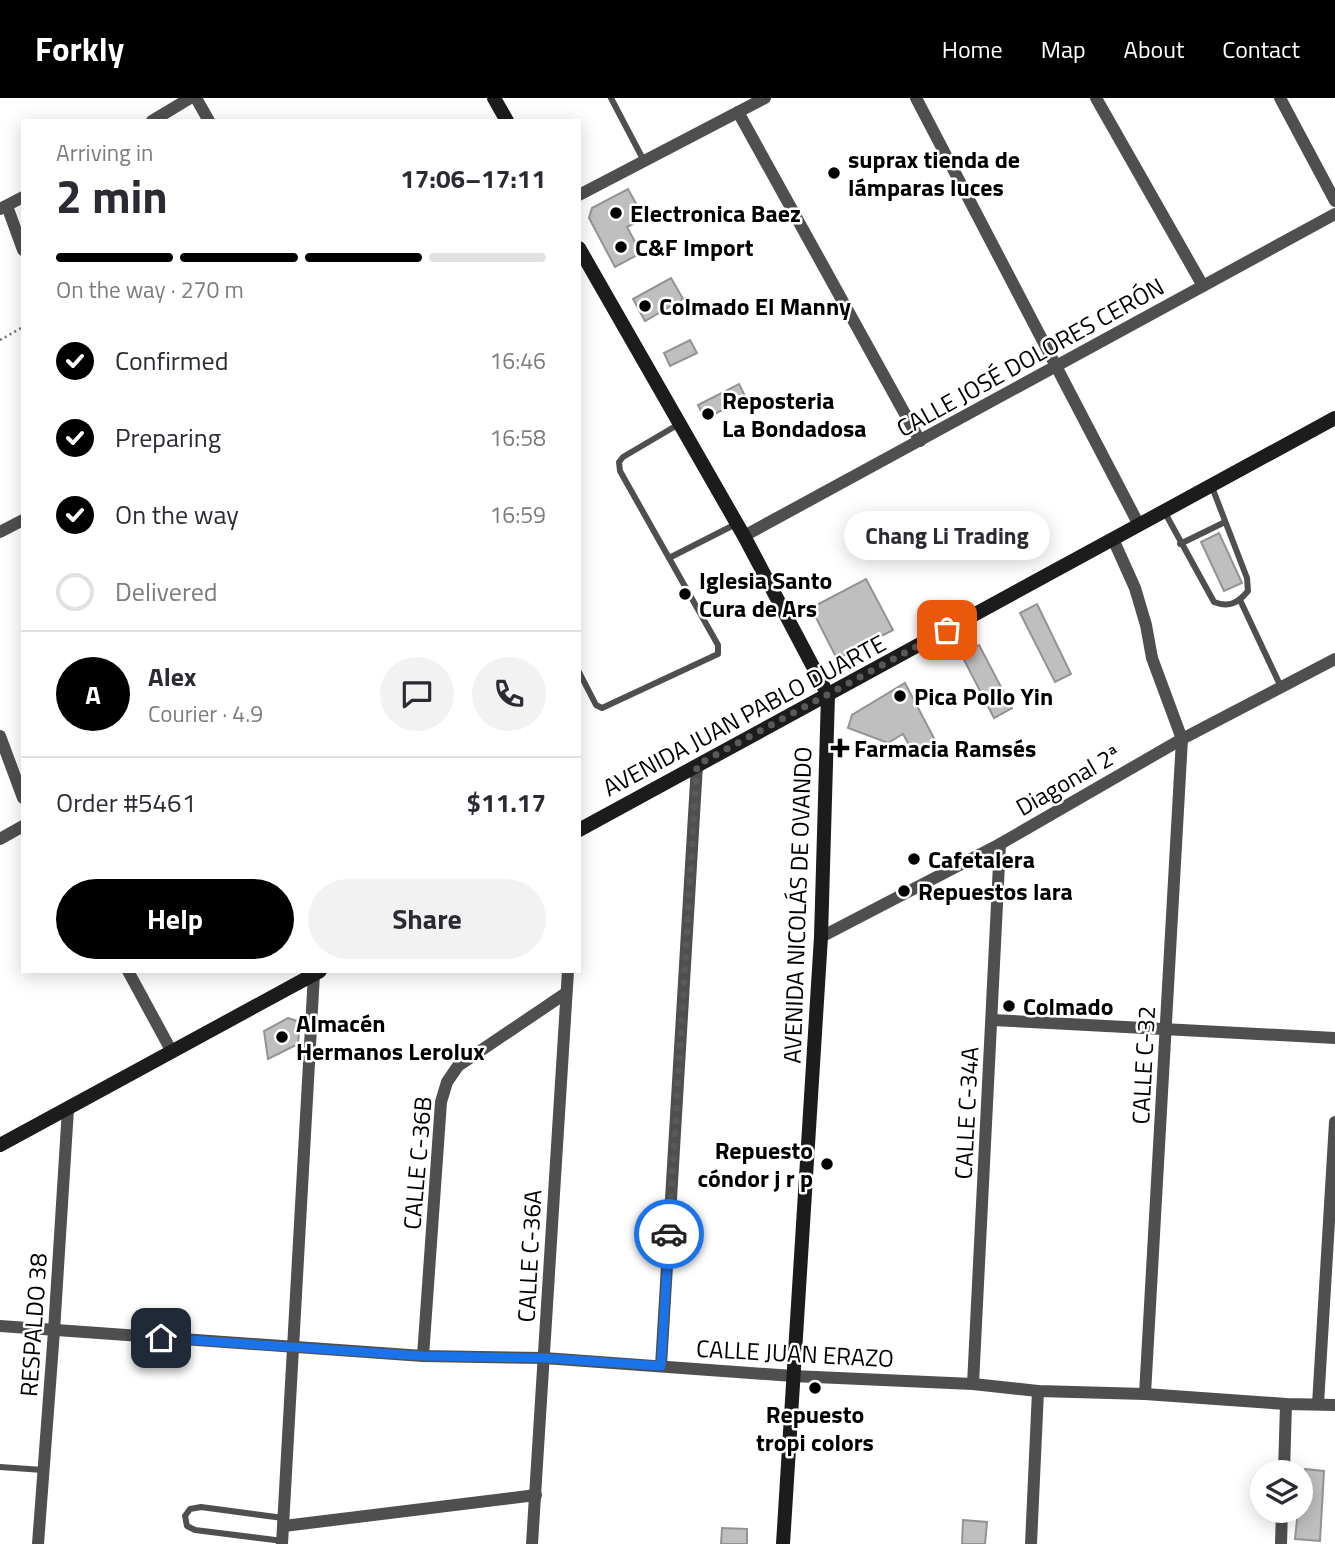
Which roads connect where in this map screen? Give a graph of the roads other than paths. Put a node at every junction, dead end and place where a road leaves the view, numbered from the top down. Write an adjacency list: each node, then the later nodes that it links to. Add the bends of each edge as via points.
1 (190, 98): 10 (street)
2 (196, 98): 11 (street)
3 (494, 98): 12 (main road)
4 (611, 98): 13 (lane)
5 (765, 98): 9 (street)
6 (916, 98): 22 (street)
7 (1096, 98): 21 (street)
8 (1280, 98): 16 (street)
9 (738, 112): 13 (street); 25 (street)
10 (155, 119)
11 (208, 119)
12 (506, 119)
13 (644, 161): 14 (street)
14 (581, 194)
15 (21, 198): 17 (street)
16 (1335, 201)
17 (4, 208): 19 (street)
18 (1335, 214): 21 (street, CALLE JOSÉ DOLORES CERÓN)
19 (21, 246)
20 (581, 251): 24 (main road, AVENIDA NICOLÁS DE OVANDO)
21 (1203, 286): 22 (street, CALLE JOSÉ DOLORES CERÓN)
22 (1057, 366): 25 (street, CALLE JOSÉ DOLORES CERÓN); 30 (street)
23 (1335, 418): 26 (main road, AVENIDA JUAN PABLO DUARTE)
24 (680, 423): 31 (main road, AVENIDA NICOLÁS DE OVANDO); 35 (lane, via 619,462)
25 (920, 440): 31 (street, CALLE JOSÉ DOLORES CERÓN)
26 (1211, 486): 27 (main road, AVENIDA JUAN PABLO DUARTE); 29 (lane)
27 (1164, 511): 30 (main road, AVENIDA JUAN PABLO DUARTE); 34 (lane)
28 (21, 521): 32 (street)
29 (1225, 522): 34 (lane); 36 (lane, via 1247,578 1248,591)
30 (1139, 525): 33 (main road, AVENIDA JUAN PABLO DUARTE)
31 (741, 530): 35 (lane); 40 (main road, AVENIDA NICOLÁS DE OVANDO)
32 (0, 532)
33 (1113, 539): 40 (main road, AVENIDA JUAN PABLO DUARTE); 42 (street, via 1135,588 1152,658)
34 (1180, 544): 36 (lane, via 1214,602 1231,605)
35 (669, 558): 38 (lane, via 718,645 718,654 602,708)
36 (1240, 600): 39 (lane)
37 (1335, 659): 39 (street, Diagonal 2ª)
38 (581, 677)
39 (1281, 687): 42 (street, Diagonal 2ª)
40 (828, 695): 43 (main road, AVENIDA JUAN PABLO DUARTE); 49 (main road, AVENIDA NICOLÁS DE OVANDO)
41 (0, 736): 44 (street)
42 (1182, 739): 48 (street, Diagonal 2ª); 55 (street, CALLE C-32)
43 (697, 765): 46 (main road, AVENIDA JUAN PABLO DUARTE); 66 (street)
44 (21, 793)
45 (21, 827): 47 (street)
46 (581, 829)
47 (0, 839)
48 (1000, 844): 49 (street, Diagonal 2ª); 54 (street, CALLE C-34A)
49 (821, 937): 67 (main road, AVENIDA NICOLÁS DE OVANDO)
50 (129, 973): 57 (street)
51 (317, 973): 57 (main road); 63 (street)
52 (568, 973): 53 (street, CALLE C-36A)
53 (566, 993): 64 (street, CALLE C-36B, via 458,1066 447,1082 441,1102); 65 (street, CALLE C-36A)
54 (992, 1020): 55 (street); 68 (street, CALLE C-34A)
55 (1166, 1029): 56 (street); 70 (street, CALLE C-32)
56 (1335, 1038)
57 (172, 1052): 58 (main road)
58 (68, 1109): 60 (main road); 62 (street, RESPALDO 38)
59 (1335, 1122): 72 (street)
60 (0, 1145)
61 (0, 1326): 62 (street, CALLE JUAN ERAZO)
62 (54, 1331): 63 (street, CALLE JUAN ERAZO); 76 (street, RESPALDO 38)
63 (295, 1346): 64 (street, CALLE JUAN ERAZO); 78 (street)
64 (423, 1356): 65 (street, CALLE JUAN ERAZO)
65 (544, 1358): 66 (street, CALLE JUAN ERAZO); 77 (street, CALLE C-36A)
66 (661, 1366): 67 (street, CALLE JUAN ERAZO)
67 (793, 1376): 68 (street, CALLE JUAN ERAZO); 83 (main road, AVENIDA NICOLÁS DE OVANDO)
68 (973, 1384): 69 (street, CALLE JUAN ERAZO)
69 (1038, 1391): 70 (street, CALLE JUAN ERAZO); 84 (street)
70 (1145, 1394): 71 (street, CALLE JUAN ERAZO)
71 (1286, 1404): 72 (street, CALLE JUAN ERAZO); 74 (street)
72 (1318, 1404): 73 (street, CALLE JUAN ERAZO)
73 (1335, 1405)
74 (1284, 1460)
75 (0, 1467): 76 (lane)
76 (44, 1470): 81 (street, RESPALDO 38)
77 (536, 1495): 78 (street); 82 (street, CALLE C-36A)
78 (284, 1522): 80 (street); 80 (lane, via 201,1507 190,1509 185,1516 190,1529)
79 (1282, 1523): 85 (street)
80 (283, 1543)
81 (38, 1544)
82 (533, 1544)
83 (783, 1544)
84 (1031, 1544)
85 (1281, 1544)

